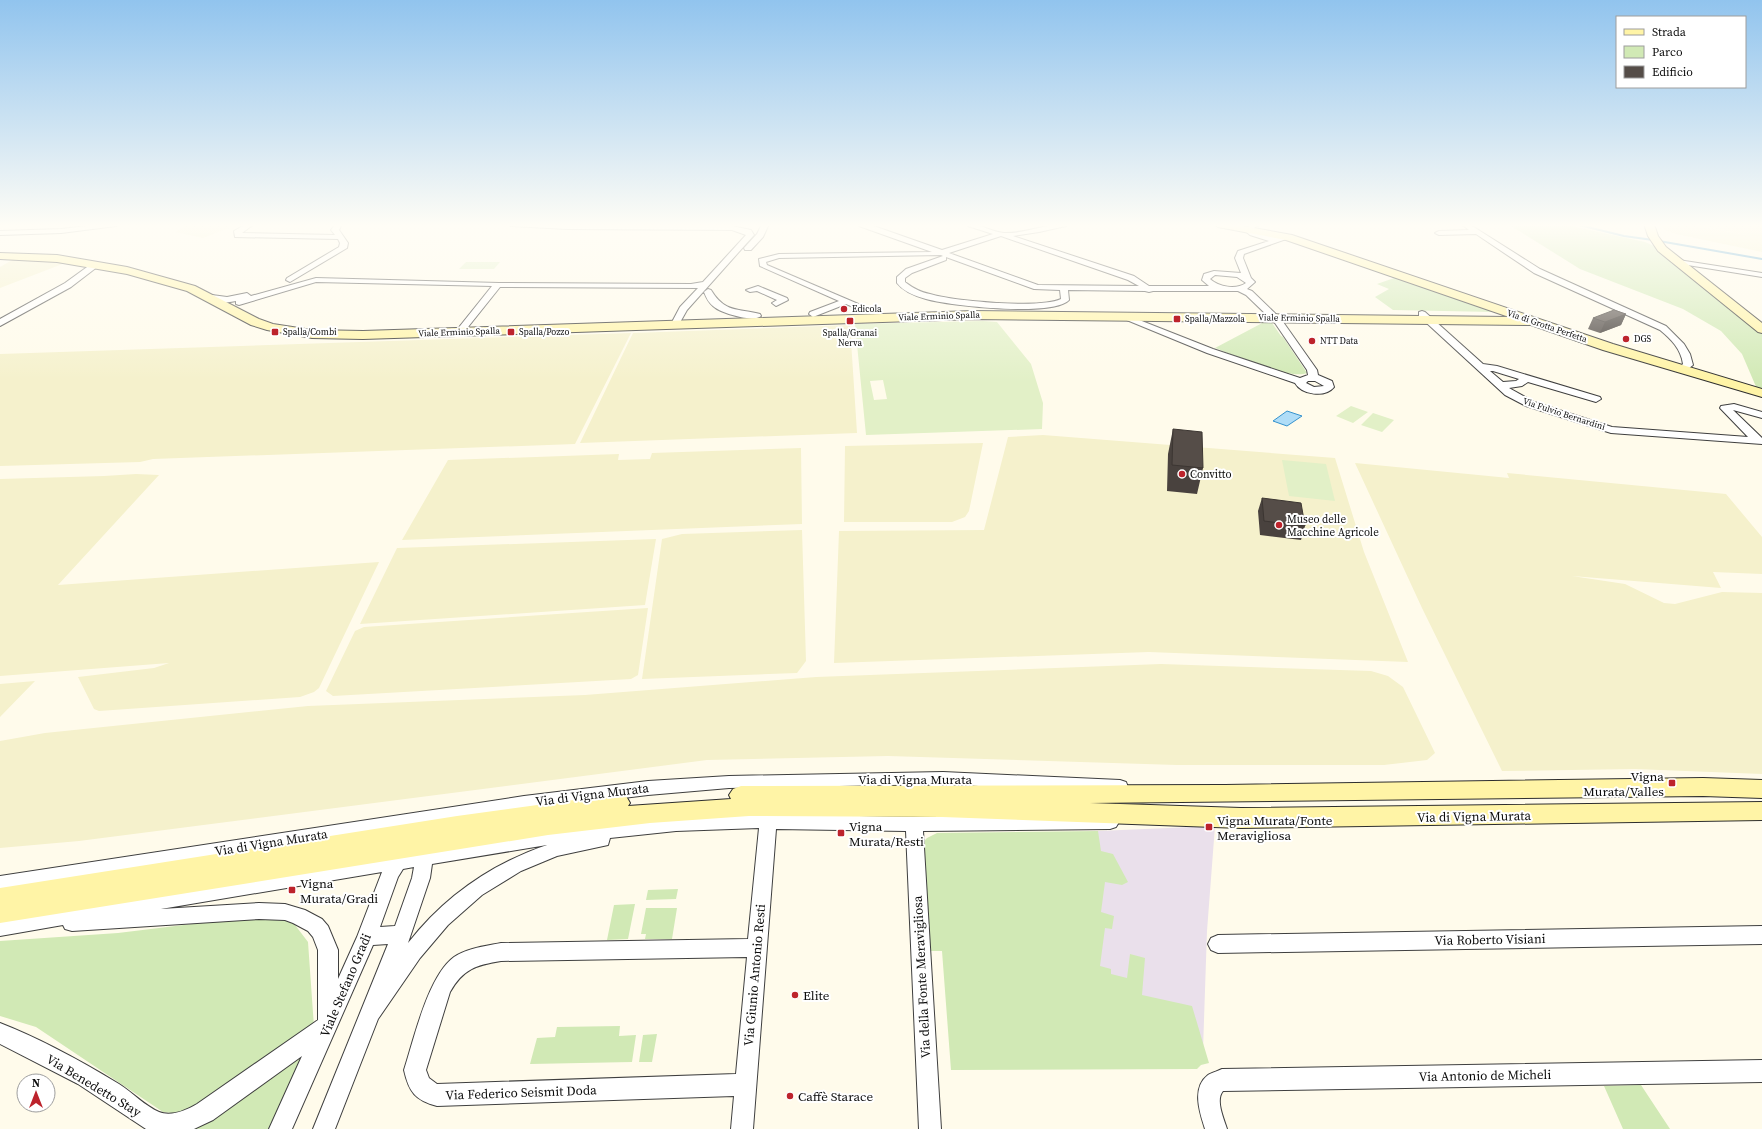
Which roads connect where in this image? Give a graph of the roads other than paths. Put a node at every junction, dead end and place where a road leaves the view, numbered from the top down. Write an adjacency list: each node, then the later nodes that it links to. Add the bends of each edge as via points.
1 (78, 277): 40 (street, via 40,302)
2 (147, 277): 25 (main road, Viale Erminio Spalla, via 192,288)
3 (176, 277): 26 (main road, Viale Erminio Spalla)
4 (297, 277): 26 (street)
5 (717, 277): 19 (street)
6 (789, 277): 28 (street)
7 (902, 277): 29 (street, via 900,279 904,286)
8 (1004, 277): 21 (street, via 1028,285)
9 (1127, 277): 23 (street, via 1140,282)
10 (1207, 277): 17 (street)
11 (1239, 277): 16 (street)
12 (1247, 277): 16 (street)
13 (1397, 277): 35 (main road, Via di Grotta Perfetta)
14 (1550, 277): 44 (street, via 1663,328 1676,338 1685,353 1688,365)
15 (1695, 277): 42 (main road)
16 (1249, 280): 22 (street, via 1247,287); 34 (street)
17 (1207, 282): 22 (street, via 1218,287); 24 (street, via 1208,286 1205,288)
18 (498, 285): 19 (street); 26 (street, via 314,280); 41 (street)
19 (707, 288): 36 (street, via 713,303 718,307); 39 (street, via 692,310)
20 (754, 288): 27 (street)
21 (1064, 289): 23 (street); 29 (street, via 1065,300 1057,304)
22 (1237, 289): 24 (street); 34 (street, via 1249,293)
23 (1149, 290): 24 (street)
24 (1182, 290)
25 (212, 298): 26 (street); 41 (main road, Viale Erminio Spalla, via 213,301 255,322 295,332 357,335)
26 (233, 299): 41 (main road, Viale Erminio Spalla, via 276,320 306,327)
27 (782, 301)
28 (846, 301): 31 (street); 32 (street)
29 (948, 302): 30 (street)
30 (929, 304)
31 (873, 312): 32 (main road, Viale Erminio Spalla); 33 (main road, Viale Erminio Spalla, via 979,309)
32 (813, 314): 36 (main road, Viale Erminio Spalla)
33 (1113, 314): 34 (main road, Viale Erminio Spalla); 39 (main road, Viale Erminio Spalla); 47 (street, via 1220,357)
34 (1272, 315): 37 (main road, Viale Erminio Spalla); 45 (street, via 1312,370)
35 (1514, 315): 37 (main road, Viale Erminio Spalla); 38 (main road, Via di Grotta Perfetta)
36 (757, 316): 39 (main road, Viale Erminio Spalla)
37 (1425, 317): 38 (main road, Viale Erminio Spalla); 43 (street, Via Fulvio Bernardini)
38 (1532, 321): 44 (main road, Via di Grotta Perfetta)
39 (677, 322): 41 (main road, Viale Erminio Spalla)
40 (0, 323)
41 (465, 329)
42 (1762, 329)
43 (1480, 367): 46 (street, via 1505,371 1509,378); 48 (street, Via Fulvio Bernardini)
44 (1681, 370): 49 (main road, Via di Grotta Perfetta)
45 (1314, 378): 47 (street, via 1305,378); 47 (street, via 1325,381 1329,387 1325,390 1316,390)
46 (1523, 380): 48 (street); 50 (street)
47 (1301, 383)
48 (1501, 385): 52 (street, Via Fulvio Bernardini, via 1514,396 1530,404 1611,430)
49 (1762, 393)
50 (1596, 400)
51 (1762, 415): 52 (street, via 1734,407 1725,408)
52 (1760, 441)
53 (1762, 789): 54 (main road, Via di Vigna Murata, via 1656,787)
54 (1188, 806): 55 (main road, Via di Vigna Murata, via 1389,817); 58 (street, Via di Vigna Murata, via 1090,823); 59 (main road, Via di Vigna Murata, via 749,807 610,817)
55 (1762, 811)
56 (719, 822): 57 (street, Via di Vigna Murata); 59 (street, Via di Vigna Murata, via 553,837); 70 (street, via 693,830 581,844 540,855 507,870 472,891 440,919)
57 (768, 822): 58 (street, Via di Vigna Murata); 69 (street, Via Giunio Antonio Resti)
58 (914, 824): 78 (street, Via della Fonte Meravigliosa)
59 (419, 839): 60 (street, Viale Stefano Gradi); 61 (street, Via di Vigna Murata); 62 (main road, Via di Vigna Murata); 63 (main road, Via di Vigna Murata); 65 (street, via 421,878)
60 (396, 863): 64 (street); 67 (street, Viale Stefano Gradi)
61 (0, 884)
62 (0, 899)
63 (0, 912)
64 (0, 928): 71 (street, via 259,911 292,914 315,925 326,940)
65 (402, 934): 67 (street); 70 (street)
66 (1762, 935): 68 (street, Via Roberto Visiani)
67 (367, 937): 71 (street, Viale Stefano Gradi)
68 (1218, 944)
69 (756, 948): 74 (street, Via Giunio Antonio Resti); 74 (street, Via Federico Seismit Doda, via 501,952 469,958 445,981 415,1070 416,1077 428,1093 438,1095)
70 (372, 1012): 76 (street)
71 (328, 1025): 72 (street, Via Benedetto Stay, via 205,1112 186,1121 168,1124 155,1123 118,1096 60,1062); 75 (street, Viale Stefano Gradi)
72 (0, 1033)
73 (1762, 1071): 79 (street, Via Antonio de Micheli, via 1230,1079 1218,1081 1211,1088 1208,1098)
74 (745, 1085): 77 (street, Via Giunio Antonio Resti)
75 (280, 1129)
76 (324, 1129)
77 (742, 1129)
78 (930, 1129)
79 (1216, 1129)

